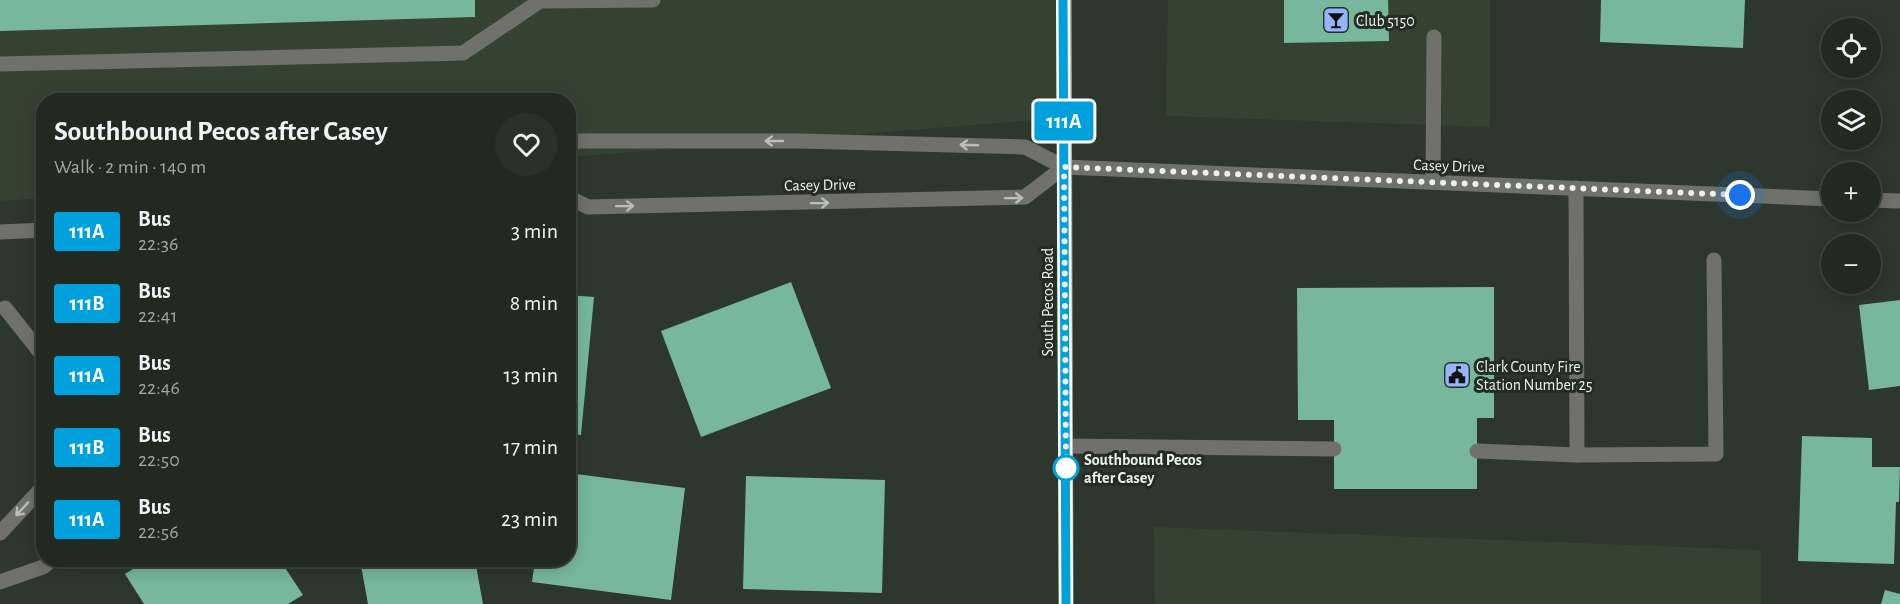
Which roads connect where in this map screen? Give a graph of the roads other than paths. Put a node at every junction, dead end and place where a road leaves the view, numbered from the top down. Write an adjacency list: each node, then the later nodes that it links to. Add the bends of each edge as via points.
1 (540, 0): 2 (street); 5 (street, via 463,53)
2 (653, 0)
3 (1064, 0): 7 (main road, South Pecos Road)
4 (1434, 37): 8 (street)
5 (0, 64)
6 (576, 142): 7 (street, Casey Drive, one-way to 6, via 1025,147 800,141)
7 (1064, 167): 8 (street, Casey Drive); 12 (street, Casey Drive, one-way to 7, via 588,207 1025,197); 19 (main road, South Pecos Road)
8 (1433, 182): 9 (street, Casey Drive)
9 (1576, 188): 10 (street, Casey Drive); 22 (street)
10 (1821, 199)
11 (1881, 200): 13 (street)
12 (576, 201)
13 (1900, 201)
14 (36, 230): 15 (street)
15 (0, 232)
16 (1714, 260): 22 (street, via 1716,454)
17 (5, 308): 18 (street)
18 (36, 347)
19 (1066, 446): 20 (street); 27 (main road, South Pecos Road)
20 (1334, 449)
21 (1477, 451): 22 (street)
22 (1577, 455)
23 (36, 495): 24 (street, one-way to 24)
24 (0, 533)
25 (43, 567): 26 (street)
26 (0, 582)
27 (1066, 604)

